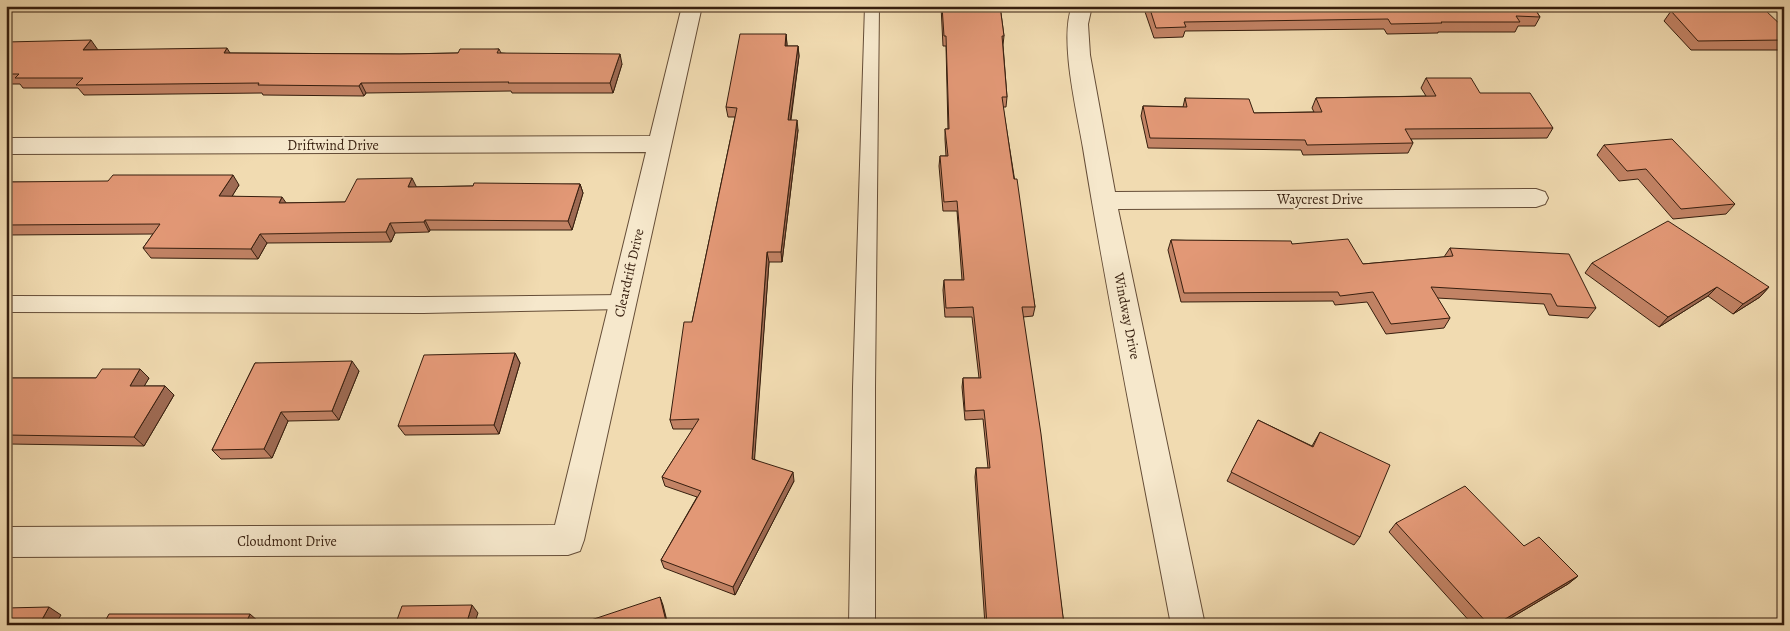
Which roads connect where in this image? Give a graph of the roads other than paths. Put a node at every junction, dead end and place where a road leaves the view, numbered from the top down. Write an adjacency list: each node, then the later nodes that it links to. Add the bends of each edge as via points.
1 (692, 6): 4 (street, Cleardrift Drive)
2 (872, 6): 12 (lane)
3 (1082, 6): 7 (street, Windway Drive, via 1079,13 1079,55)
4 (659, 144): 5 (street, Driftwind Drive); 8 (street, Cleardrift Drive)
5 (6, 146)
6 (1536, 198): 7 (street, Waycrest Drive)
7 (1104, 201): 13 (street, Windway Drive)
8 (622, 302): 9 (lane); 10 (street, Cleardrift Drive)
9 (6, 304)
10 (568, 540): 11 (street, Cloudmont Drive)
11 (6, 542)
12 (862, 625)
13 (1188, 625)

